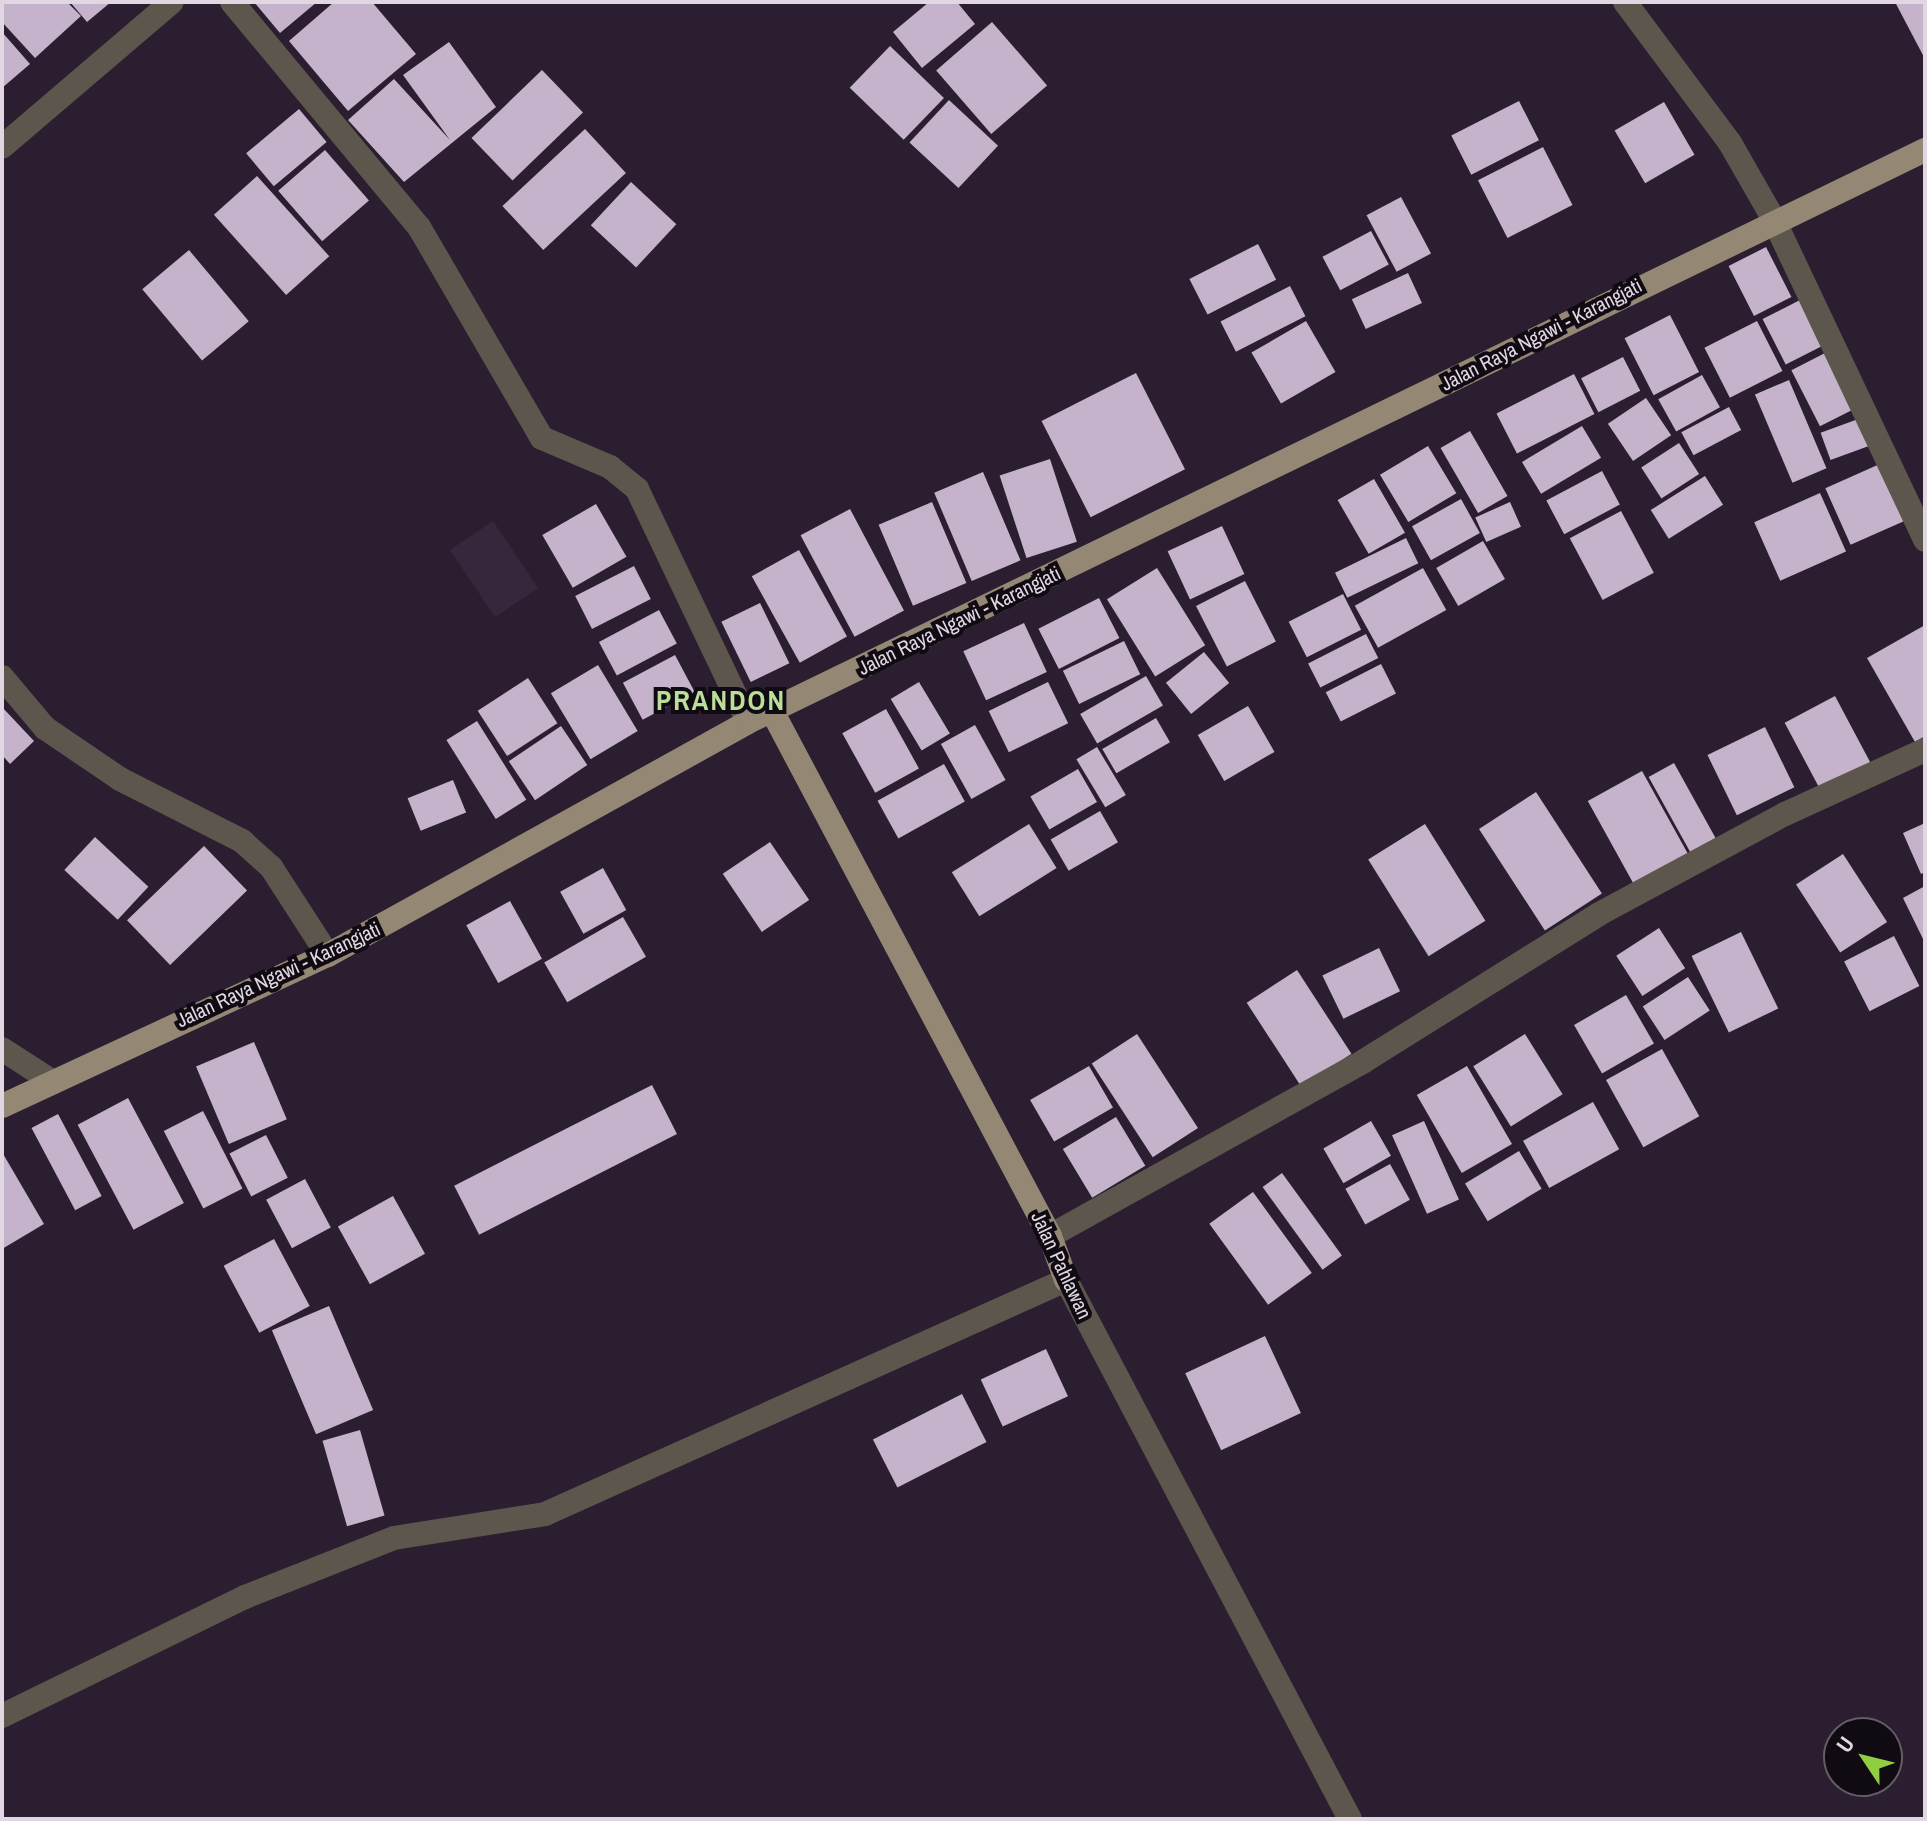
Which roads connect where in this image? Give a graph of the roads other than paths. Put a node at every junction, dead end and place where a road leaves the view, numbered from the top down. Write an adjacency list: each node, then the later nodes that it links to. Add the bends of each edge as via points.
1 (172, 2): 4 (street)
2 (232, 2): 10 (street, via 419,227 542,438 610,467 637,489)
3 (1625, 2): 6 (street, via 1730,143)
4 (2, 147)
5 (1925, 150): 6 (main road, Jalan Raya Ngawi - Karangjati)
6 (1773, 218): 7 (street); 9 (main road, Jalan Raya Ngawi - Karangjati)
7 (1925, 540)
8 (2, 677): 12 (street, via 45,728 107,771 242,841 271,867)
9 (772, 711): 10 (main road, Jalan Raya Ngawi - Karangjati); 16 (main road, Jalan Pahlawan)
10 (748, 722): 12 (main road, Jalan Raya Ngawi - Karangjati)
11 (1925, 750): 16 (street, via 1785,814 1599,914 1391,1045)
12 (328, 955): 14 (main road, Jalan Raya Ngawi - Karangjati)
13 (2, 1049): 14 (street)
14 (53, 1082): 15 (main road, Jalan Raya Ngawi - Karangjati)
15 (2, 1106)
16 (1050, 1236): 17 (main road, Jalan Pahlawan)
17 (1066, 1280): 18 (street, via 545,1514 394,1538 245,1597); 19 (street, Jalan Pahlawan)
18 (2, 1716)
19 (1350, 1819)

